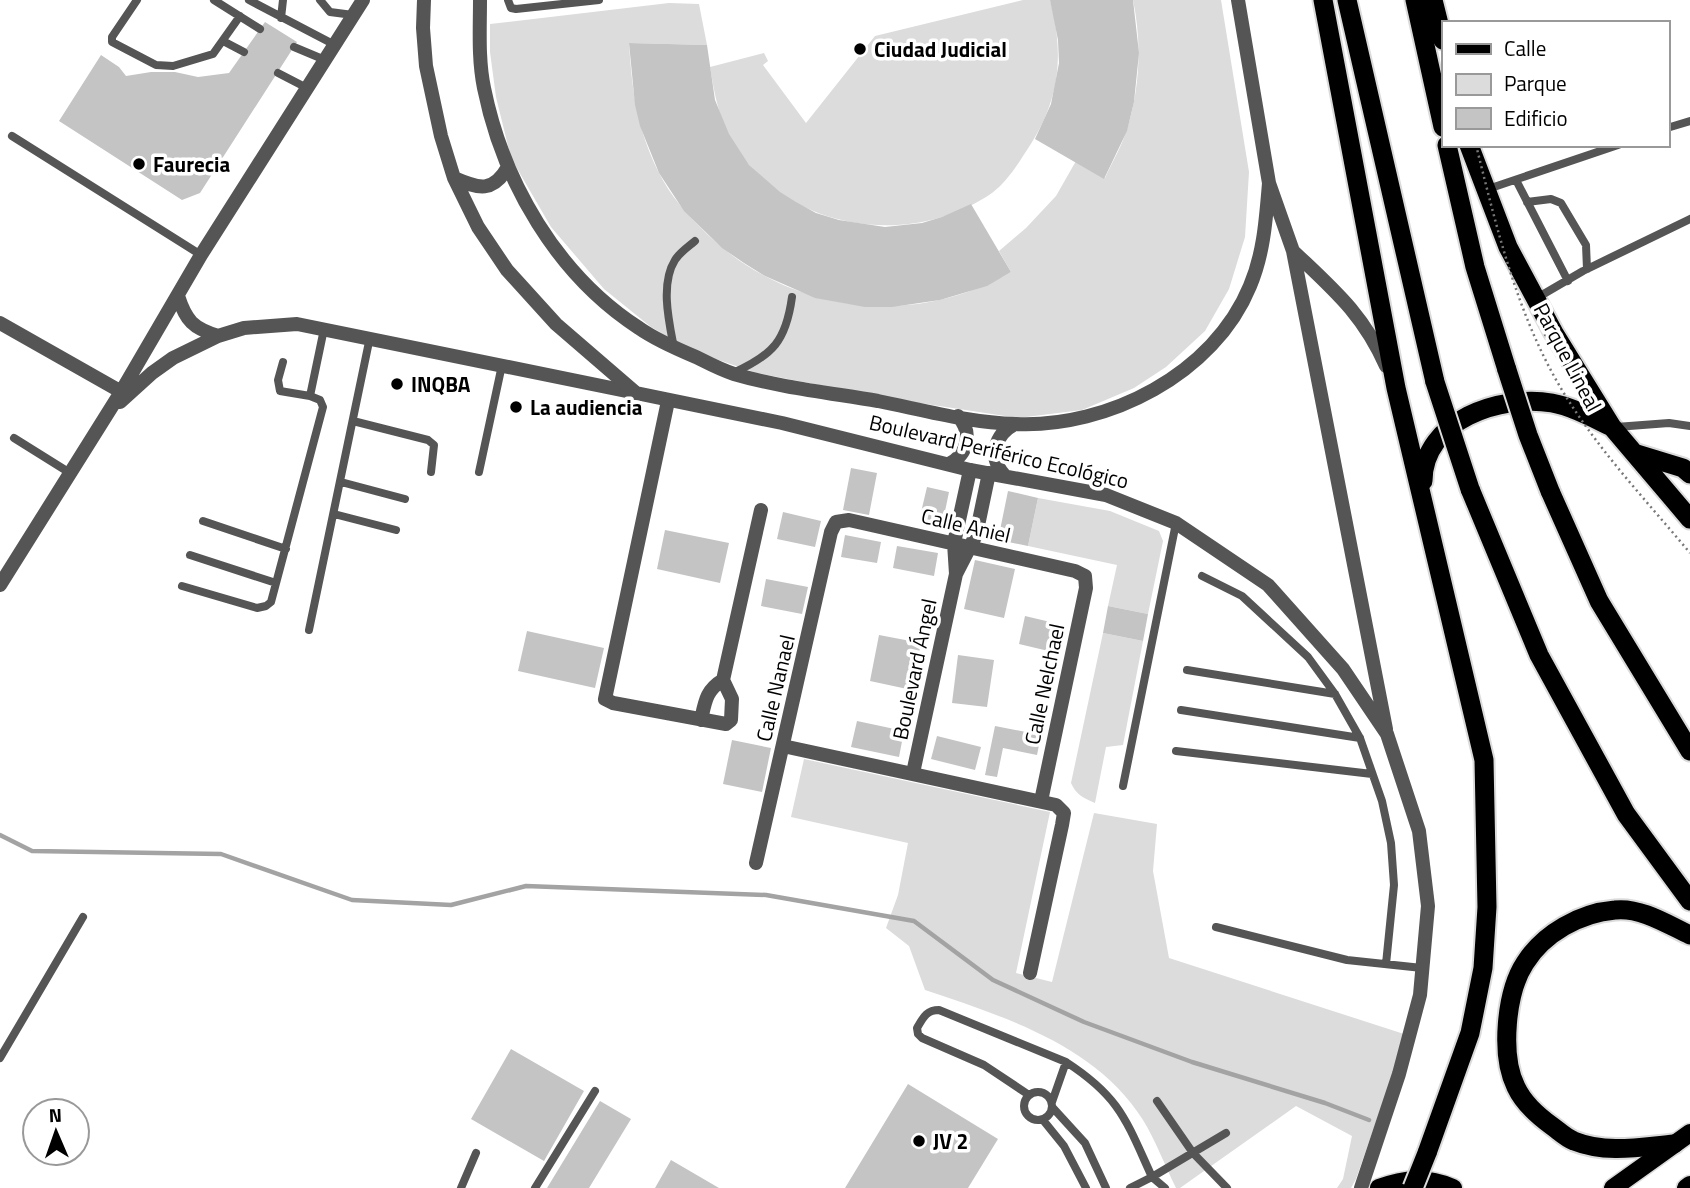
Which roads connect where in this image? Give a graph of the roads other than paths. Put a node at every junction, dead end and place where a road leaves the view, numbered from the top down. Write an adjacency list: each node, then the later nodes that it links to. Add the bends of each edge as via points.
1 (137, 0): 21 (lane, via 112,42 139,58 173,66 209,57)
2 (214, 0): 17 (lane)
3 (249, 0): 18 (lane)
4 (283, 0): 18 (lane)
5 (320, 0): 16 (lane, via 330,12)
6 (363, 0): 16 (street)
7 (424, 0): 36 (street, Boulevard Periférico Ecológico, via 426,65)
8 (480, 0): 35 (street, Boulevard Periférico Ecológico, via 483,86)
9 (508, 0): 10 (lane, via 516,9)
10 (599, 0)
11 (1238, 0): 38 (street)
12 (1323, 0): 58 (highway)
13 (1347, 0): 114 (highway, bridge, via 1435,383 1470,489 1557,689 1626,814)
14 (1415, 0): 29 (highway)
15 (1433, 0): 20 (highway)
16 (353, 15): 22 (street)
17 (240, 16): 19 (lane); 21 (lane)
18 (281, 18): 22 (lane)
19 (260, 29)
20 (1442, 36)
21 (223, 41): 24 (lane)
22 (335, 45): 25 (street)
23 (294, 47): 25 (lane)
24 (244, 52)
25 (325, 60): 27 (street)
26 (278, 73): 27 (lane)
27 (307, 88): 44 (street)
28 (1690, 121): 30 (lane)
29 (1442, 122)
30 (1669, 127)
31 (12, 136): 44 (lane)
32 (1447, 147): 108 (highway, bridge, via 1475,267 1550,491 1599,601)
33 (1469, 147): 39 (highway)
34 (1612, 147): 37 (lane)
35 (508, 167): 36 (street, via 492,185 471,185); 54 (street, Boulevard Periférico Ecológico, via 549,241 579,278 639,329)
36 (454, 178): 59 (street, Boulevard Periférico Ecológico, via 478,227 507,270 556,324)
37 (1516, 180): 39 (lane); 40 (lane)
38 (1269, 183): 43 (street); 65 (street, Boulevard Periférico Ecológico, via 1262,252 1250,288 1230,322 1203,353 1142,396 1107,411 1060,423)
39 (1485, 190): 49 (highway)
40 (1527, 202): 45 (lane, via 1551,199 1561,203 1586,245); 46 (lane)
41 (1690, 219): 45 (lane)
42 (695, 241): 54 (lane, via 674,262 669,277)
43 (1293, 251): 58 (street, via 1366,326); 104 (street)
44 (201, 255): 47 (street)
45 (1587, 269): 46 (lane)
46 (1568, 281): 49 (lane)
47 (178, 296): 52 (street, via 190,322); 60 (street)
48 (792, 297): 57 (lane, via 789,320 773,348 758,362)
49 (1535, 299): 67 (highway)
50 (0, 323): 60 (street)
51 (324, 329): 52 (street, via 297,324 244,328); 53 (street); 61 (lane)
52 (218, 336): 60 (street, via 173,358)
53 (370, 337): 56 (street); 64 (lane)
54 (674, 348): 57 (street, Boulevard Periférico Ecológico)
55 (284, 362): 61 (lane, via 280,391)
56 (502, 365): 59 (street); 73 (lane)
57 (733, 373): 63 (street, Boulevard Periférico Ecológico)
58 (1396, 388): 79 (highway)
59 (636, 393): 62 (street, Boulevard Periférico Ecológico)
60 (125, 394): 74 (street)
61 (310, 397): 90 (lane, via 324,407)
62 (668, 401): 70 (street, Boulevard Periférico Ecológico); 103 (street, via 605,699)
63 (958, 416): 65 (street, Boulevard Periférico Ecológico); 70 (street, via 966,428 967,443 961,456)
64 (353, 421): 72 (lane, via 428,440 434,445); 78 (lane)
65 (1015, 425): 77 (street, via 1002,434 995,449 996,464)
66 (1690, 426): 67 (lane)
67 (1612, 427): 69 (highway); 79 (highway, via 1552,403 1522,401 1487,408 1457,423 1437,440 1425,465)
68 (14, 438): 74 (lane)
69 (1633, 453): 76 (highway); 83 (highway)
70 (949, 464): 71 (street, Boulevard Periférico Ecológico)
71 (970, 470): 75 (street, Boulevard Periférico Ecológico); 88 (street, Boulevard Ángel)
72 (431, 472)
73 (479, 472)
74 (70, 473): 96 (street)
75 (989, 473): 77 (street, Boulevard Periférico Ecológico); 89 (street, Boulevard Ángel)
76 (1690, 474)
77 (1005, 477): 86 (street, Boulevard Periférico Ecológico, via 1106,495)
78 (341, 482): 80 (lane); 82 (lane)
79 (1423, 496): 143 (highway, bridge, via 1484,760 1487,907 1483,968 1472,1022)
80 (405, 499)
81 (761, 510): 100 (street)
82 (334, 514): 87 (lane); 98 (lane)
83 (1690, 519)
84 (203, 521): 90 (lane)
85 (836, 522): 88 (street, Calle Aniel, via 849,520); 106 (street, Calle Nanael)
86 (1176, 523): 104 (street, Boulevard Periférico Ecológico, via 1268,585 1343,669); 111 (lane)
87 (396, 530)
88 (954, 543): 89 (street, Calle Aniel); 92 (street, Boulevard Ángel)
89 (970, 547): 92 (street, Boulevard Ángel); 93 (street, Calle Aniel)
90 (286, 549): 95 (lane)
91 (190, 555): 95 (lane)
92 (956, 574): 109 (street, Boulevard Ángel)
93 (1085, 576): 112 (street, Calle Nelchael)
94 (1202, 576): 101 (lane, via 1242,596 1308,657)
95 (276, 583): 97 (lane, via 271,602 257,608)
96 (0, 585)
97 (182, 586)
98 (309, 630)
99 (1187, 670): 101 (lane)
100 (723, 680): 103 (street, via 706,696); 103 (street, via 732,699 731,720 726,724)
101 (1335, 694): 105 (lane)
102 (1181, 710): 105 (lane)
103 (701, 720)
104 (1387, 734): 119 (street, Boulevard Periférico Ecológico, via 1419,831 1428,906)
105 (1360, 738): 110 (lane)
106 (783, 746): 109 (street); 113 (street, Calle Nanael)
107 (1176, 751): 110 (lane)
108 (1690, 751)
109 (913, 774): 112 (street)
110 (1372, 774): 118 (lane, via 1391,843 1394,885)
111 (1123, 786)
112 (1041, 801): 120 (street, via 1064,813)
113 (756, 863)
114 (1690, 901)
115 (83, 917): 121 (lane)
116 (1216, 927): 118 (lane, via 1347,960)
117 (1690, 935): 129 (highway, via 1642,913 1616,909 1567,923 1525,963 1513,990 1508,1026 1508,1061 1516,1087 1538,1116 1573,1141 1609,1149)
118 (1386, 964): 119 (lane)
119 (1422, 968): 141 (street, Boulevard Periférico Ecológico, via 1420,995 1399,1073)
120 (1030, 973)
121 (0, 1058)
122 (1066, 1062): 124 (lane, via 939,1010 926,1014 917,1028 922,1038 984,1065); 126 (lane); 132 (lane, via 1106,1092 1124,1114)
123 (595, 1091): 135 (lane)
124 (1029, 1095): 126 (lane, via 1045,1094); 127 (lane, via 1024,1111 1031,1119)
125 (1157, 1101): 131 (lane)
126 (1053, 1105): 127 (lane); 137 (lane, via 1085,1143)
127 (1042, 1120): 136 (lane, via 1064,1146)
128 (1226, 1133): 131 (lane)
129 (1682, 1139): 145 (main road)
130 (476, 1153): 134 (lane)
131 (1193, 1153): 132 (lane); 140 (lane)
132 (1152, 1177): 138 (lane); 139 (lane)
133 (1690, 1185): 146 (main road)
134 (461, 1188)
135 (535, 1188)
136 (1086, 1188)
137 (1106, 1188)
138 (1130, 1188)
139 (1165, 1188)
140 (1227, 1188)
141 (1361, 1188)
142 (1379, 1188): 144 (main road, via 1413,1179)
143 (1413, 1188)
144 (1453, 1188)
145 (1613, 1188)
146 (1686, 1188)

